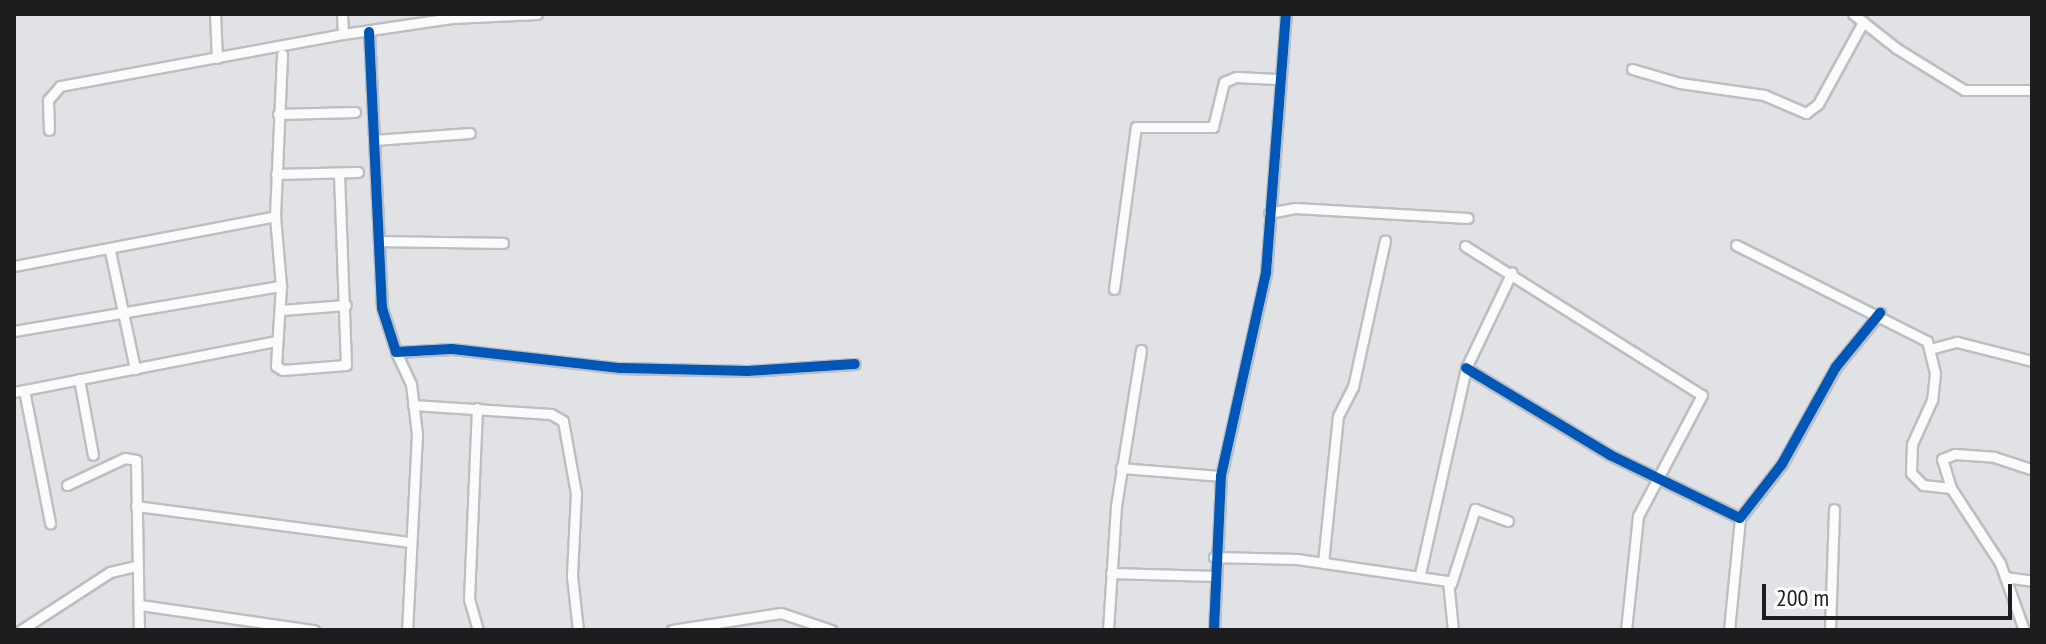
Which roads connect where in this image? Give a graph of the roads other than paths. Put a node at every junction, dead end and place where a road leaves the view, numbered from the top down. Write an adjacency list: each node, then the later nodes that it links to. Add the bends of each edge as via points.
1 (215, 14): 10 (street)
2 (342, 14): 8 (street)
3 (537, 14): 7 (street, via 452,18)
4 (1286, 14): 12 (street)
5 (1853, 14): 6 (street)
6 (1863, 22): 11 (street, via 1818,104 1806,113 1764,95 1680,83); 13 (street, via 1964,90)
7 (369, 32): 8 (street); 18 (street)
8 (343, 34): 10 (street)
9 (282, 54): 15 (street)
10 (217, 58): 16 (street, via 60,86 48,100)
11 (1632, 69)
12 (1277, 79): 22 (street); 34 (street, via 1236,77 1224,82 1213,127 1136,127)
13 (2032, 90)
14 (355, 112): 15 (street)
15 (278, 114): 21 (street)
16 (49, 130)
17 (470, 133): 18 (street)
18 (374, 140): 26 (street)
19 (358, 172): 20 (street)
20 (339, 173): 21 (street); 35 (street)
21 (276, 174): 23 (street)
22 (1269, 213): 24 (street, via 1295,208); 55 (street, via 1263,287)
23 (275, 216): 30 (street); 33 (street)
24 (1468, 218)
25 (1385, 240): 66 (street, via 1353,387 1338,416)
26 (379, 241): 27 (street); 43 (street, via 383,316)
27 (503, 243)
28 (1736, 245): 38 (street, via 1822,291)
29 (1465, 246): 32 (street)
30 (110, 251): 31 (street); 37 (street)
31 (14, 266)
32 (1512, 272): 46 (street); 56 (street, via 1702,395)
33 (281, 286): 36 (street); 37 (street)
34 (1114, 289)
35 (346, 305): 36 (street); 40 (street, via 349,355 342,368 278,368)
36 (281, 310): 40 (street)
37 (124, 313): 39 (street); 47 (street)
38 (1880, 313): 41 (street, via 1916,333); 61 (street, via 1836,367 1769,484)
39 (14, 331)
40 (276, 341): 47 (street)
41 (1930, 349): 44 (street, via 1957,342); 58 (street, via 1932,400 1909,459 1915,482)
42 (1141, 350): 53 (street)
43 (396, 352): 45 (street, via 452,349 620,368 748,371); 50 (street, via 411,384)
44 (2032, 361)
45 (855, 364)
46 (1466, 368): 56 (street); 69 (street)
47 (135, 369): 48 (street)
48 (79, 379): 49 (street); 52 (street)
49 (19, 391): 63 (street)
50 (413, 405): 51 (street); 64 (street)
51 (477, 408): 80 (street, via 469,599); 81 (street, via 551,414 567,429 576,493 572,576)
52 (93, 455)
53 (1121, 468): 55 (street); 68 (street)
54 (2032, 469): 58 (street, via 1994,457 1946,456)
55 (1221, 476): 65 (street)
56 (1653, 478): 61 (street); 88 (street, via 1638,516)
57 (67, 485): 59 (street, via 132,458 138,464)
58 (1951, 488): 71 (street)
59 (136, 506): 64 (street); 67 (street)
60 (1834, 509): 90 (street)
61 (1740, 518): 89 (street)
62 (1508, 521): 73 (street, via 1475,509)
63 (50, 523)
64 (410, 542): 79 (street)
65 (1214, 557): 66 (street); 70 (street)
66 (1323, 563): 69 (street)
67 (137, 566): 74 (street); 76 (street, via 110,572)
68 (1111, 573): 70 (street); 85 (street)
69 (1420, 574): 73 (street)
70 (1215, 576): 86 (street)
71 (2005, 577): 72 (street); 91 (street)
72 (2032, 581)
73 (1451, 584): 87 (street)
74 (140, 605): 77 (street); 78 (street)
75 (725, 619): 82 (street); 83 (street); 84 (street, via 781,613)
76 (21, 630)
77 (139, 630)
78 (314, 630)
79 (407, 630)
80 (478, 630)
81 (578, 630)
82 (672, 630)
83 (728, 630)
84 (831, 630)
85 (1108, 630)
86 (1214, 630)
87 (1453, 630)
88 (1626, 630)
89 (1729, 630)
90 (1830, 630)
91 (2024, 630)

